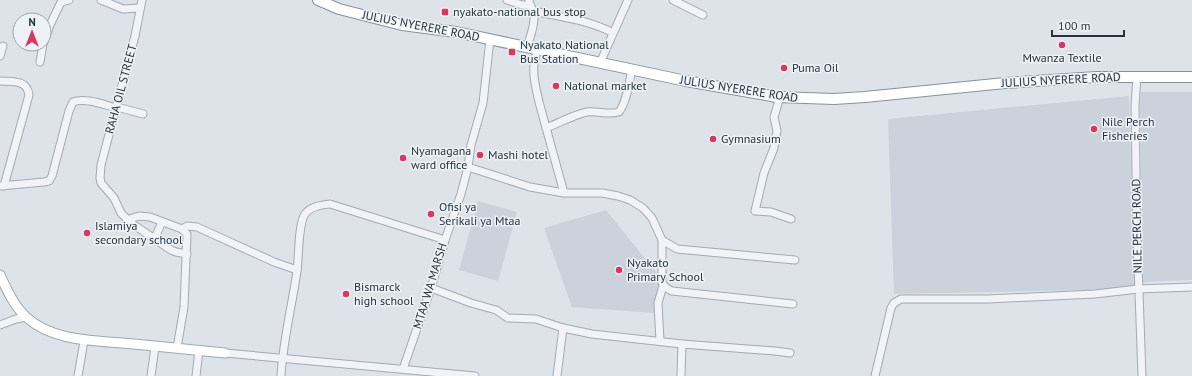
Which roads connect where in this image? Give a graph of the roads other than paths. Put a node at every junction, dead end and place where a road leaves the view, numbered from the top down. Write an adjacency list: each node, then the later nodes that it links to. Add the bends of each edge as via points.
1 (69, 0): 11 (street, via 61,2)
2 (101, 0): 9 (street, via 122,9)
3 (142, 0): 9 (street, RAHA OIL STREET)
4 (318, 0): 13 (highway, JULIUS NYERERE ROAD, via 339,9 402,25 456,32)
5 (507, 0): 8 (street)
6 (628, 0): 12 (street)
7 (674, 0): 10 (street)
8 (531, 5): 12 (street, via 591,23); 15 (street, via 534,21)
9 (140, 8): 26 (street, RAHA OIL STREET)
10 (703, 15)
11 (52, 21)
12 (614, 33): 20 (street)
13 (490, 40): 15 (highway, JULIUS NYERERE ROAD); 29 (street, MTAA WA MARSH, via 483,103 471,145)
14 (3, 46): 18 (street)
15 (527, 47): 16 (highway, JULIUS NYERERE ROAD)
16 (538, 50): 20 (highway, JULIUS NYERERE ROAD); 28 (street, via 533,63)
17 (42, 52): 19 (street)
18 (0, 56)
19 (40, 62)
20 (600, 63): 21 (highway, JULIUS NYERERE ROAD)
21 (632, 70): 25 (highway, JULIUS NYERERE ROAD); 28 (street, via 619,112 589,112)
22 (1137, 76): 23 (highway, JULIUS NYERERE ROAD); 25 (highway, JULIUS NYERERE ROAD, via 1097,76 834,99); 46 (street, NILE PERCH ROAD, via 1135,106)
23 (1192, 77)
24 (0, 81): 30 (street, via 18,82 24,84 28,90)
25 (780, 97): 32 (street, via 774,117 777,131 775,143 764,173 755,211 771,212)
26 (117, 108): 27 (street); 30 (street, via 86,101 73,102 49,181); 33 (street, RAHA OIL STREET, via 101,165 100,178)
27 (143, 114)
28 (546, 128): 31 (street)
29 (468, 167): 31 (street, via 519,184); 37 (street, MTAA WA MARSH)
30 (2, 186)
31 (564, 193): 38 (street, via 602,193 630,200 643,208 652,218)
32 (791, 219)
33 (127, 220): 34 (street, via 143,215); 36 (street)
34 (162, 222): 35 (street); 36 (street)
35 (182, 229): 39 (street, via 187,234); 41 (street, via 187,226 197,227)
36 (154, 240): 39 (street, via 176,252)
37 (445, 240): 41 (street, via 342,207 321,205 306,213 301,222); 45 (street, MTAA WA MARSH)
38 (662, 240): 40 (street, via 669,246 683,251); 43 (street)
39 (187, 254): 55 (street, via 184,307)
40 (795, 260)
41 (297, 270): 59 (street)
42 (0, 275): 48 (main road, via 14,302)
43 (663, 286): 47 (street, via 672,291); 52 (street, via 658,303)
44 (1192, 287): 46 (street)
45 (431, 288): 50 (street, via 496,310 508,318 536,319); 60 (street, MTAA WA MARSH)
46 (1138, 289): 68 (street, via 1095,294 988,299 901,299 891,308); 69 (street, NILE PERCH ROAD)
47 (793, 304)
48 (26, 317): 49 (street); 51 (main road, via 48,330)
49 (0, 325)
50 (563, 328): 52 (street, via 592,334); 66 (street)
51 (84, 341): 54 (main road); 61 (street)
52 (660, 341): 53 (street)
53 (682, 344): 58 (street); 67 (street)
54 (155, 347): 55 (main road); 62 (street)
55 (177, 348): 56 (main road)
56 (199, 350): 57 (main road); 63 (street)
57 (225, 353): 59 (street)
58 (790, 354)
59 (282, 359): 60 (street); 64 (street)
60 (404, 369): 65 (street)
61 (78, 376)
62 (151, 376)
63 (196, 376)
64 (281, 376)
65 (475, 376)
66 (557, 376)
67 (681, 376)
68 (875, 376)
69 (1142, 376)

